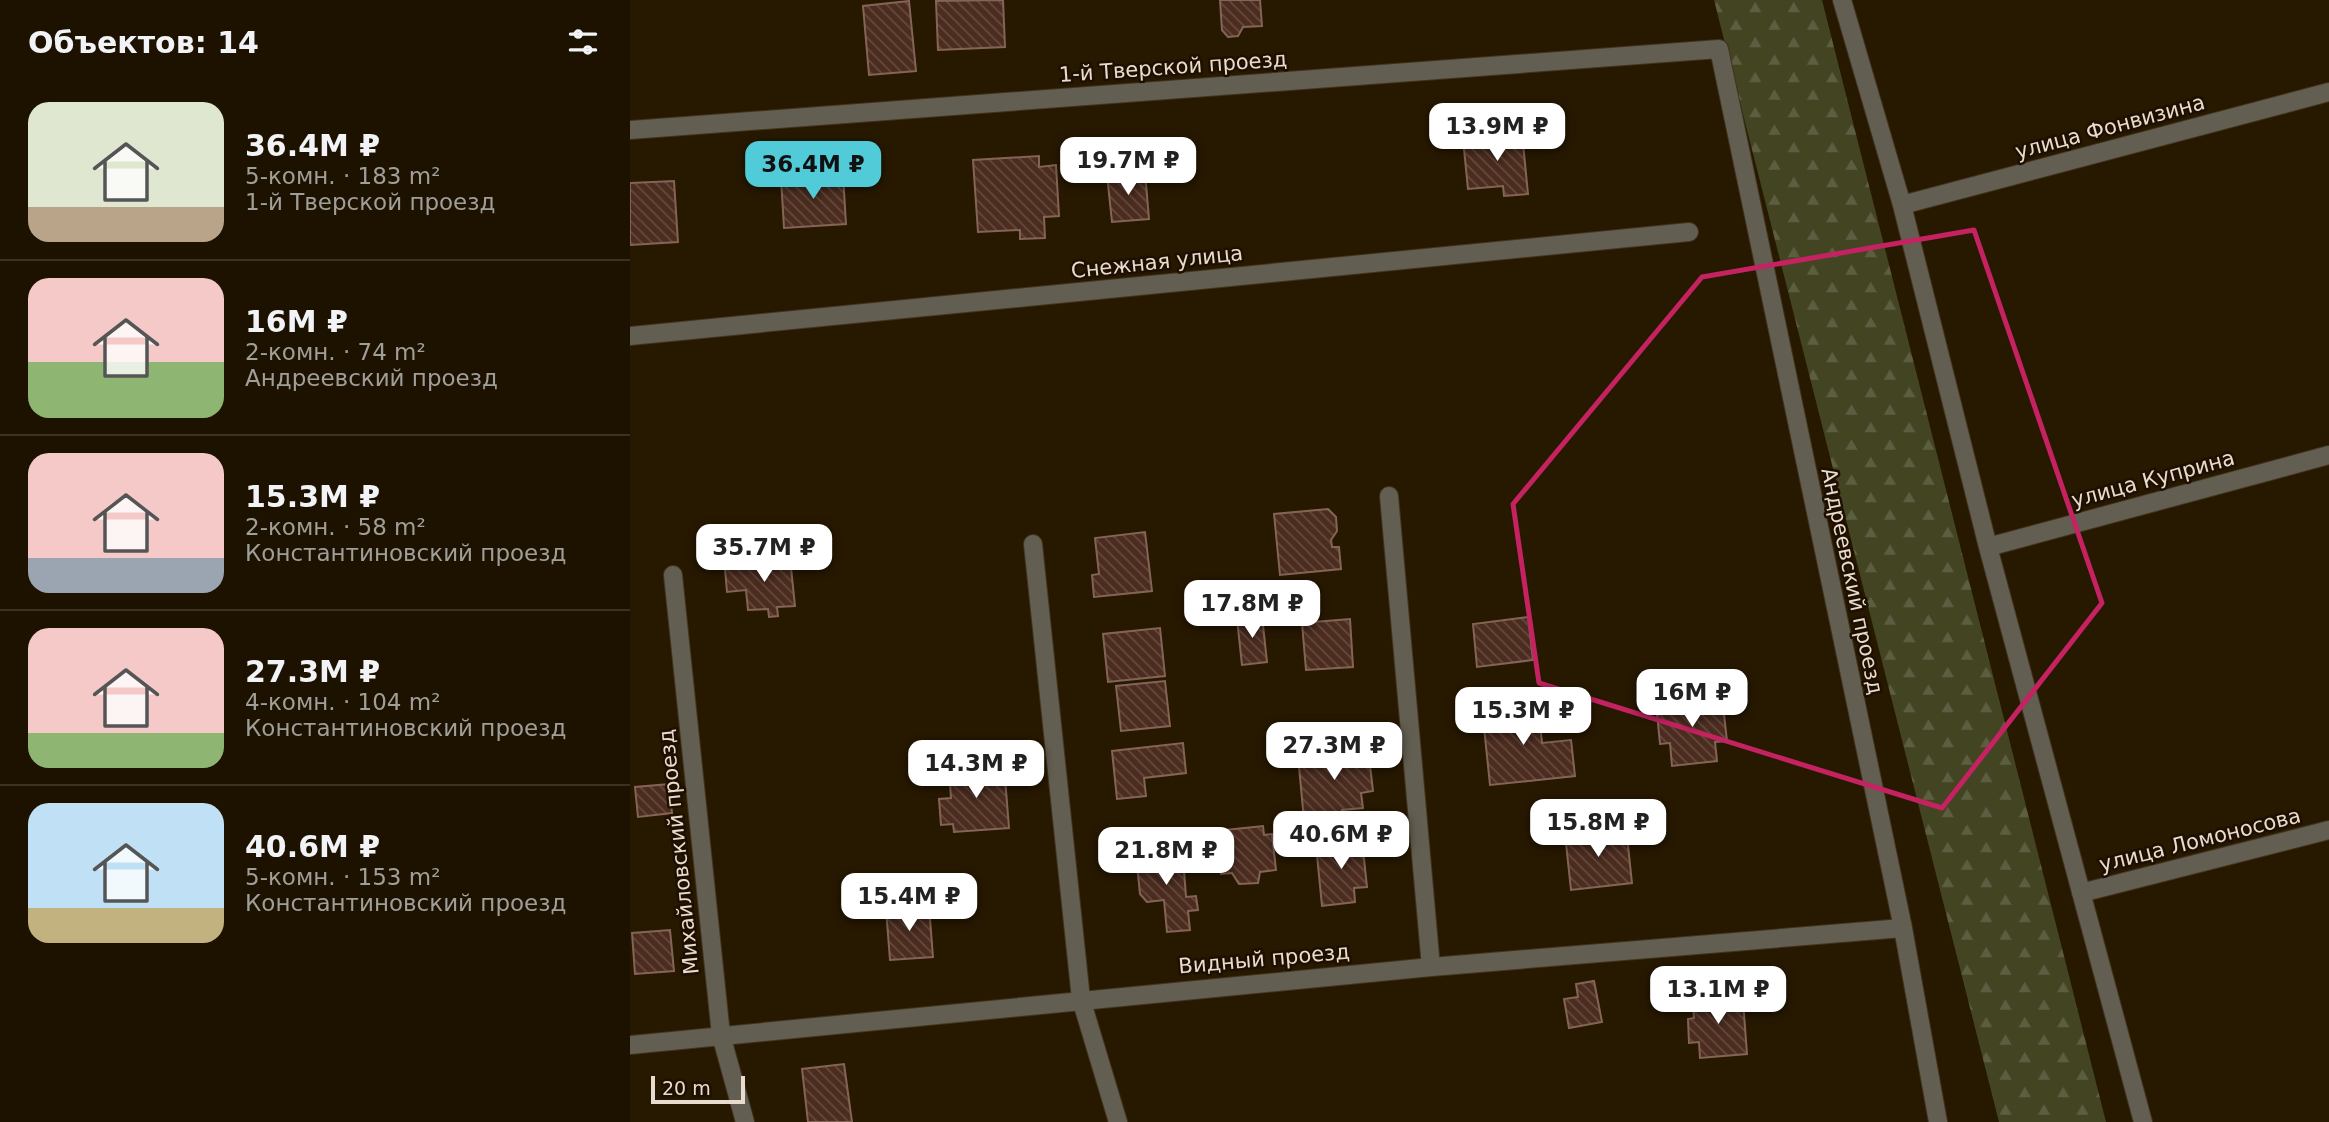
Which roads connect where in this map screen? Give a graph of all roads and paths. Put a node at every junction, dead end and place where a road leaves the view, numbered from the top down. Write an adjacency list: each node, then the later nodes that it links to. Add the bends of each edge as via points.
1 (1842, 0): 5 (street)
2 (1719, 50): 4 (street, 1-й Тверской проезд); 15 (street, Андреевский проезд)
3 (2329, 92): 5 (street, улица Фонвизина)
4 (630, 131)
5 (1902, 205): 11 (street)
6 (1689, 232): 7 (street, Снежная улица)
7 (630, 336)
8 (2329, 455): 11 (street, улица Куприна)
9 (1389, 496): 16 (street)
10 (1033, 544): 17 (street)
11 (1988, 547): 14 (street)
12 (673, 575): 18 (street, Михайловский проезд)
13 (2329, 830): 14 (street, улица Ломоносова)
14 (2081, 893): 23 (street)
15 (1903, 928): 16 (street, Видный проезд); 22 (street, Андреевский проезд)
16 (1431, 967): 17 (street, Видный проезд)
17 (1081, 999): 18 (street, Видный проезд); 21 (street)
18 (721, 1035): 19 (street, Видный проезд); 20 (street, Михайловский проезд)
19 (630, 1045)
20 (745, 1122)
21 (1118, 1122)
22 (1938, 1122)
23 (2143, 1122)

